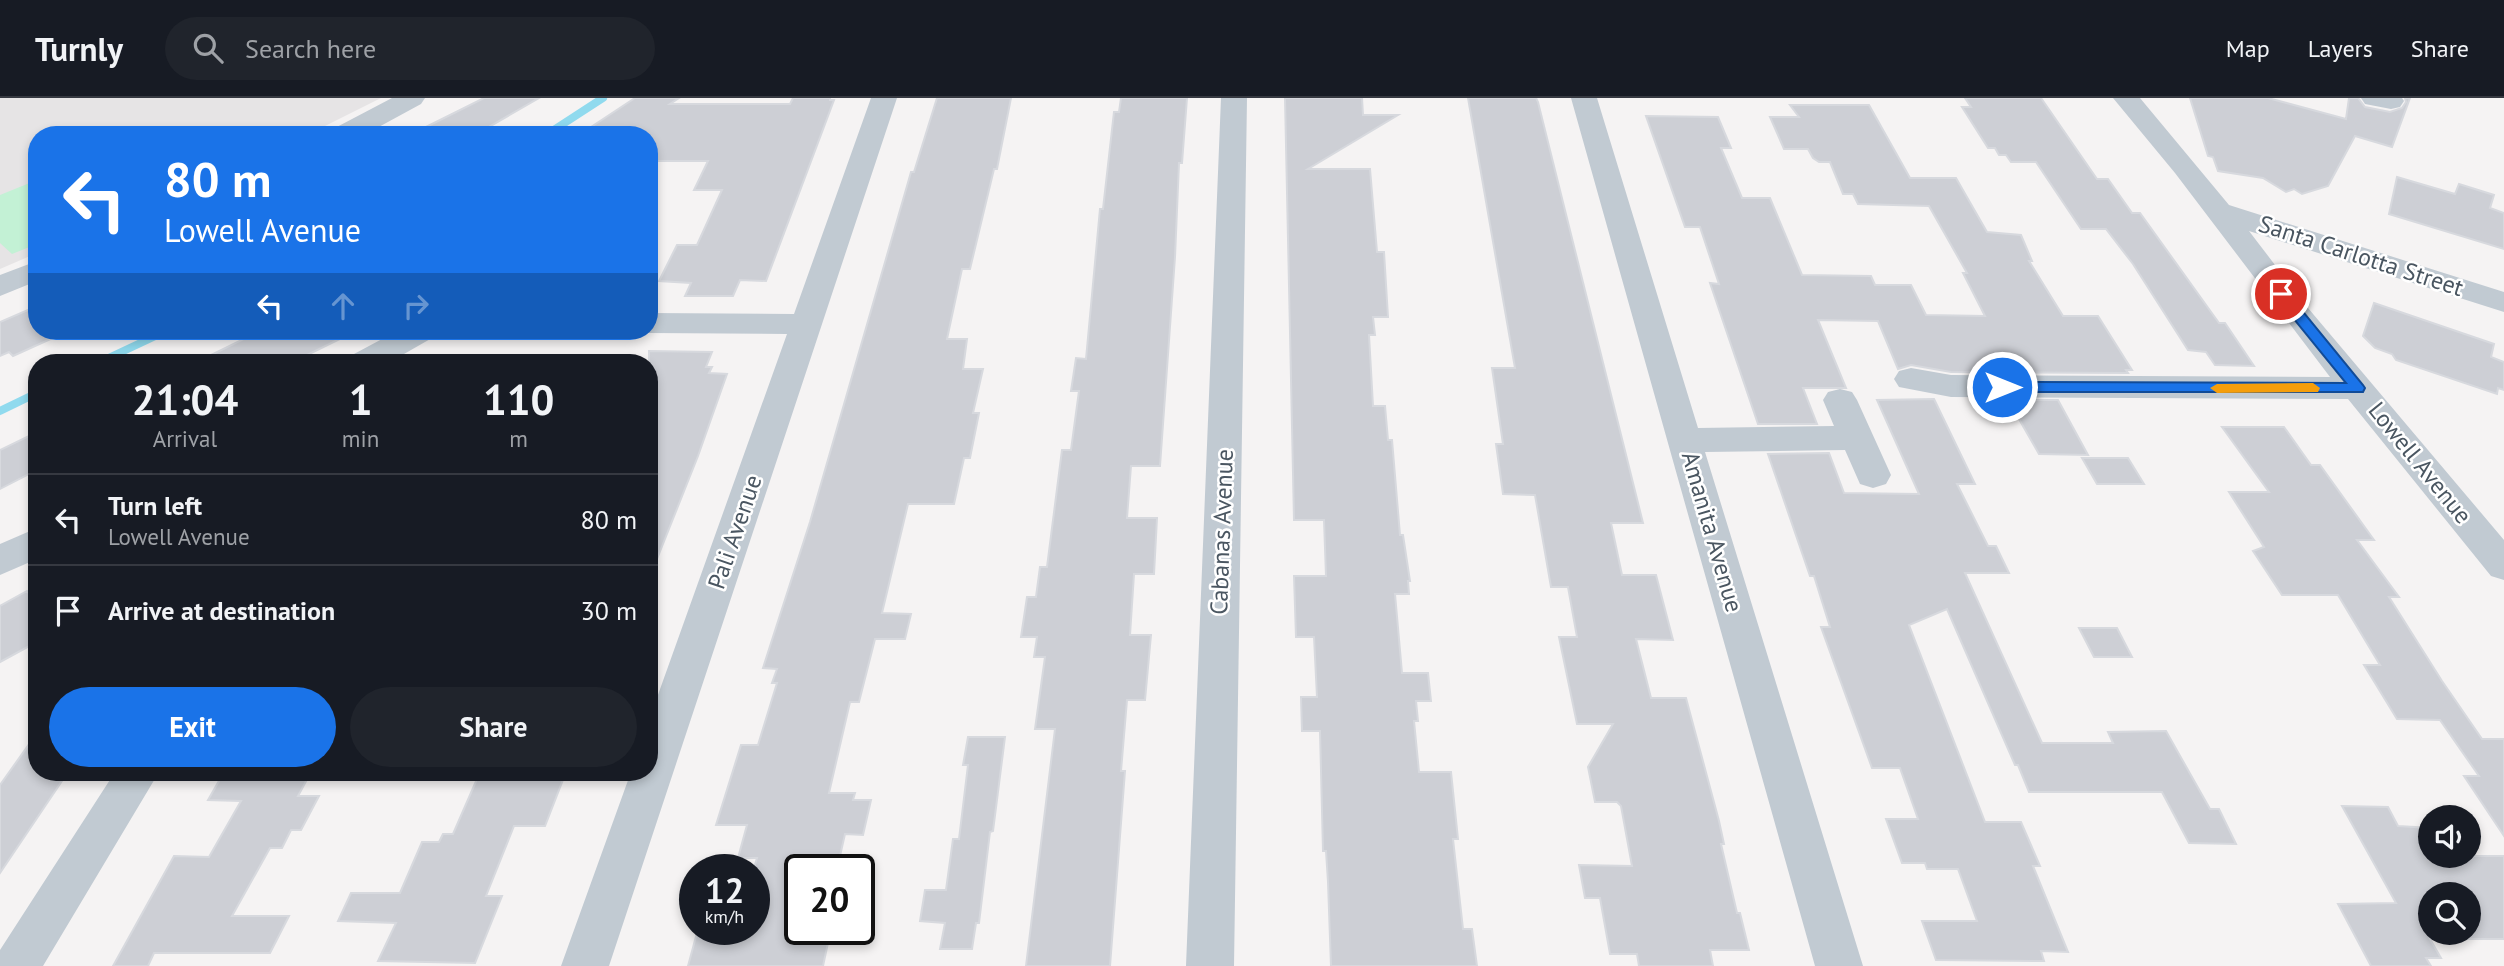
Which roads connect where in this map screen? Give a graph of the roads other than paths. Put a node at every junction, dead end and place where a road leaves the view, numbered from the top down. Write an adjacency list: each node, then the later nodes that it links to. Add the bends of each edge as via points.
1 (412, 98): 6 (street)
2 (884, 98): 12 (street, Pali Avenue)
3 (1234, 98): 29 (street, Cabanas Avenue)
4 (1584, 98): 19 (street, Amanita Avenue)
5 (2126, 98): 7 (street, Lowell Avenue)
6 (360, 126)
7 (2217, 211): 10 (street, Santa Carlotta Street); 16 (street, Lowell Avenue)
8 (28, 274): 9 (street)
9 (0, 286)
10 (2504, 302)
11 (658, 323): 12 (street)
12 (806, 324): 24 (street, Pali Avenue)
13 (405, 340): 14 (street)
14 (380, 354)
15 (1911, 379): 16 (street, via 1964,387)
16 (2358, 388): 23 (street, Lowell Avenue)
17 (1840, 400): 18 (street)
18 (1857, 438): 19 (street); 20 (street)
19 (1685, 440): 30 (street, Amanita Avenue)
20 (1873, 475)
21 (28, 547): 22 (street)
22 (0, 561)
23 (2504, 566)
24 (658, 754)
25 (132, 781): 27 (street)
26 (649, 781): 28 (street, Pali Avenue)
27 (17, 966)
28 (585, 966)
29 (1210, 966)
30 (1839, 966)

